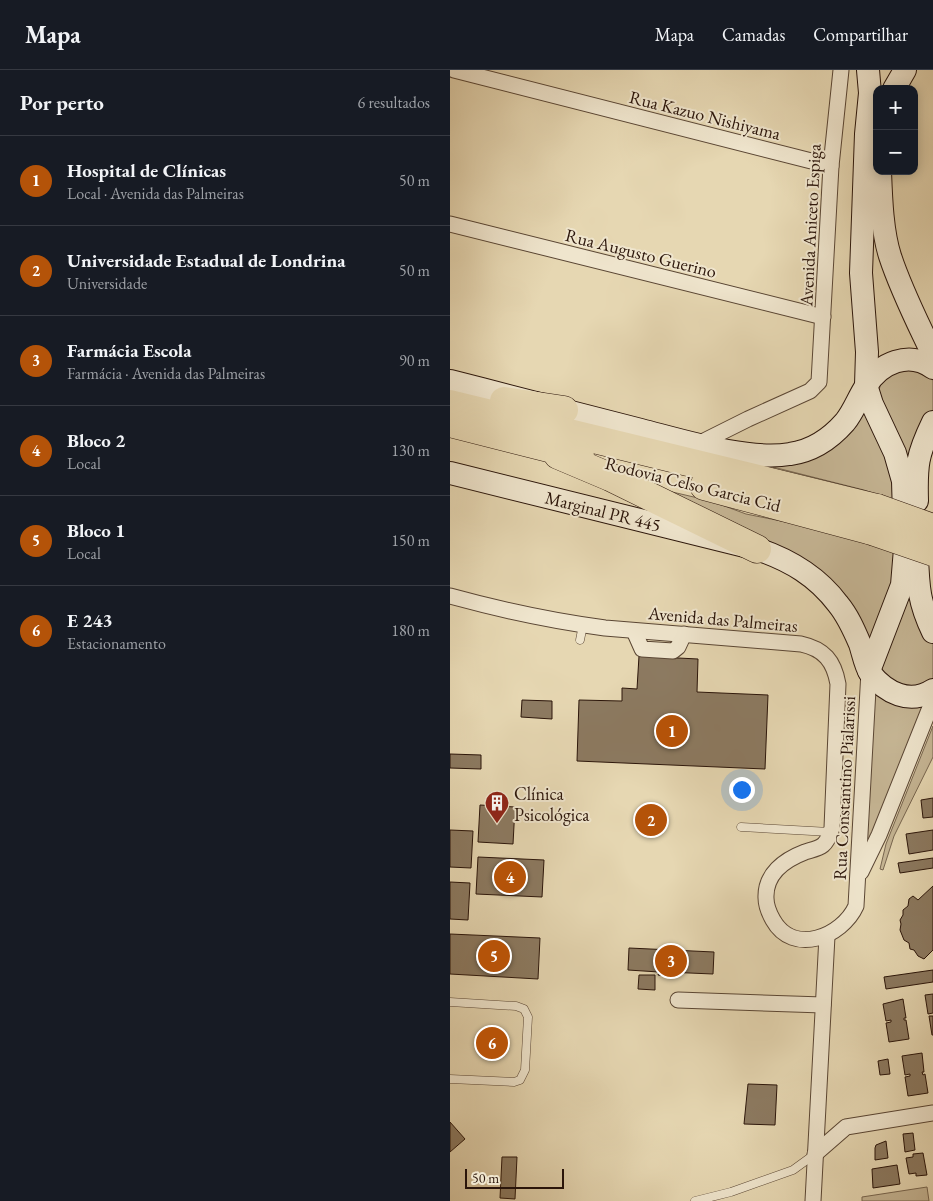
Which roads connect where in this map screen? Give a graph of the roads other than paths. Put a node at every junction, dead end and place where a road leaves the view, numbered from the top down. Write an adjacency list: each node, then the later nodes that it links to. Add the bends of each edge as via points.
1 (454, 70): 8 (street, Rua Kazuo Nishiyama)
2 (841, 70): 8 (street, Avenida Aniceto Espiga)
3 (868, 70): 15 (main road, via 870,94 861,273)
4 (878, 70): 5 (main road)
5 (894, 70)
6 (905, 70): 7 (main road)
7 (896, 85)
8 (831, 166): 11 (street, Avenida Aniceto Espiga)
9 (880, 175): 12 (main road, via 881,204 890,254)
10 (450, 224): 11 (street, Rua Augusto Guerino)
11 (824, 317): 21 (street, Avenida Aniceto Espiga, via 819,382 810,391)
12 (933, 355)
13 (933, 368): 15 (main road, via 914,360 896,360 880,370)
14 (450, 381): 18 (main road)
15 (866, 385): 21 (main road, via 844,422 828,438 804,451 779,456 762,455); 30 (main road, via 895,453 903,481 905,550 902,585)
16 (450, 393): 18 (highway)
17 (450, 404): 24 (highway, Rodovia Celso Garcia Cid)
18 (564, 410): 21 (main road)
19 (933, 422): 29 (main road, via 920,450 916,479 918,586 924,613)
20 (450, 424): 22 (highway, Rodovia Celso Garcia Cid)
21 (698, 444)
22 (536, 445): 24 (highway, Rodovia Celso Garcia Cid, via 727,492); 26 (highway, via 610,477)
23 (450, 473): 26 (main road, Marginal PR 445)
24 (874, 520): 25 (highway, Rodovia Celso Garcia Cid, bridge); 27 (highway, Rodovia Celso Garcia Cid, bridge)
25 (933, 528)
26 (757, 549): 30 (main road, Marginal PR 445, via 795,564 824,587 849,620)
27 (933, 552)
28 (450, 596): 34 (street, Avenida das Palmeiras, via 581,633 634,631 642,649 673,651 684,634 801,644 821,651 828,659 838,684)
29 (933, 632)
30 (869, 671): 31 (main road, via 885,688 899,696 913,697); 35 (street, Rua Constantino Pialarissi)
31 (933, 690)
32 (933, 700): 35 (street, via 879,835)
33 (741, 827): 34 (lane)
34 (830, 832): 36 (street, via 822,846 792,857 772,873 766,899 768,910 781,931 802,940)
35 (858, 877): 36 (street, Rua Constantino Pialarissi, via 852,916)
36 (827, 936): 39 (street)
37 (678, 1000): 39 (street)
38 (450, 1002): 40 (lane, via 516,1006 524,1009 528,1016 525,1070 520,1080)
39 (823, 1005): 42 (street)
40 (450, 1079)
41 (933, 1113): 42 (street, via 846,1127)
42 (815, 1154): 43 (lane, via 793,1170); 44 (street)
43 (695, 1201)
44 (813, 1201)

